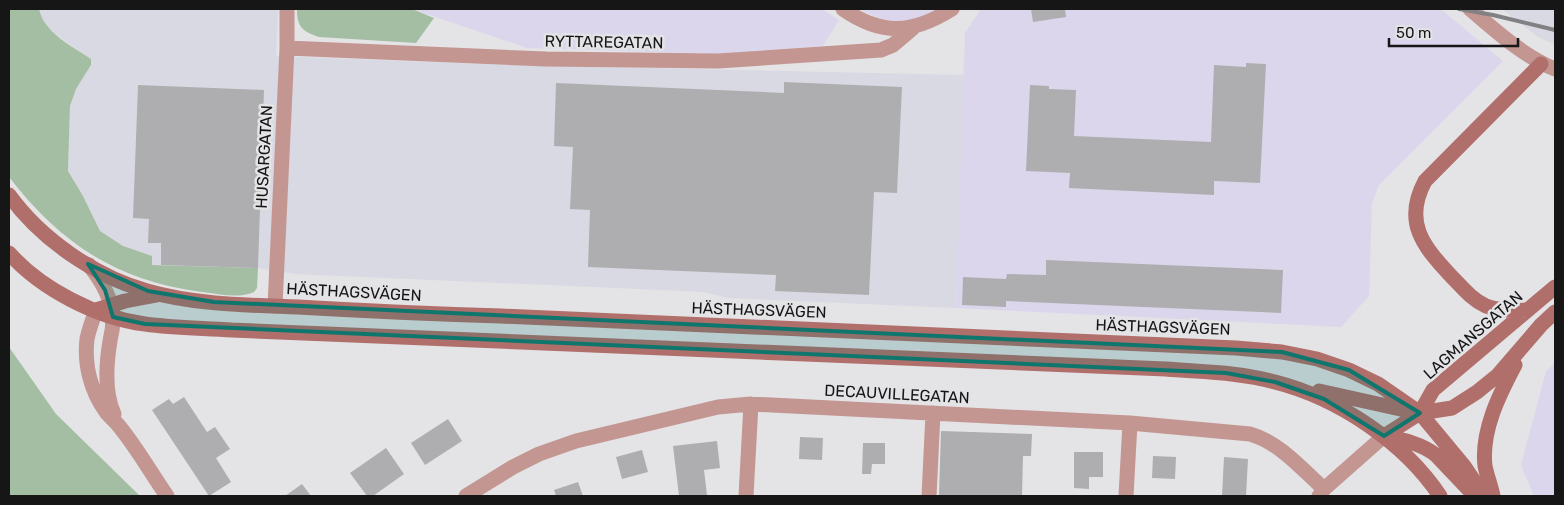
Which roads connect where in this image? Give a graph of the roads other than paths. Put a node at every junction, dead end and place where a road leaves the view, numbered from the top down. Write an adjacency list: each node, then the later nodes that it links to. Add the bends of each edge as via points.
1 (287, 9): 6 (street, HUSARGATAN)
2 (843, 9): 5 (street, via 880,27)
3 (952, 9): 5 (street)
4 (1470, 9): 7 (street, via 1527,56)
5 (913, 28): 6 (street, RYTTAREGATAN, via 893,45 881,50 718,61 546,59)
6 (287, 48): 13 (street, HUSARGATAN)
7 (1548, 66): 16 (main road, via 1425,181 1416,200 1415,211 1425,246 1471,296 1502,310)
8 (9, 195): 10 (main road, HÄSTHAGSVÄGEN, via 45,233)
9 (9, 253): 14 (main road, via 49,287)
10 (88, 264): 12 (main road, HÄSTHAGSVÄGEN, via 124,283); 15 (street, via 99,278)
11 (1555, 288): 16 (main road, LAGMANSGATAN)
12 (163, 294): 13 (main road, HÄSTHAGSVÄGEN, via 195,300); 15 (main road)
13 (274, 306): 22 (main road, HÄSTHAGSVÄGEN, via 1272,351 1317,359 1349,370 1376,383)
14 (96, 310): 15 (main road); 24 (street, via 87,338 89,376 98,399)
15 (112, 310): 19 (main road, via 144,324 222,329 1166,369 1226,373); 24 (street, via 107,379 109,400)
16 (1528, 310): 22 (main road, LAGMANSGATAN, via 1433,390)
17 (1555, 312): 18 (main road, LAGMANSGATAN)
18 (1530, 338): 22 (main road, LAGMANSGATAN, via 1498,375 1477,392 1452,408); 35 (main road, via 1502,390 1488,433 1486,466)
19 (1276, 382): 22 (main road); 25 (main road, via 1324,399)
20 (751, 404): 21 (street, DECAUVILLEGATAN); 28 (street, DECAUVILLEGATAN, via 718,407 576,441 539,454); 29 (street)
21 (933, 413): 23 (street, DECAUVILLEGATAN); 30 (street)
22 (1420, 413): 25 (main road, LAGMANSGATAN); 34 (main road, HÄSTHAGSVÄGEN)
23 (1130, 423): 26 (street, DECAUVILLEGATAN, via 1259,436 1275,446); 31 (street)
24 (119, 426): 27 (street)
25 (1384, 436): 26 (street); 32 (main road, via 1419,469); 33 (main road, via 1420,444 1436,455)
26 (1321, 492)
27 (167, 496)
28 (466, 496)
29 (746, 496)
30 (929, 496)
31 (1126, 496)
32 (1440, 496)
33 (1475, 496)
34 (1484, 496)
35 (1493, 496)

